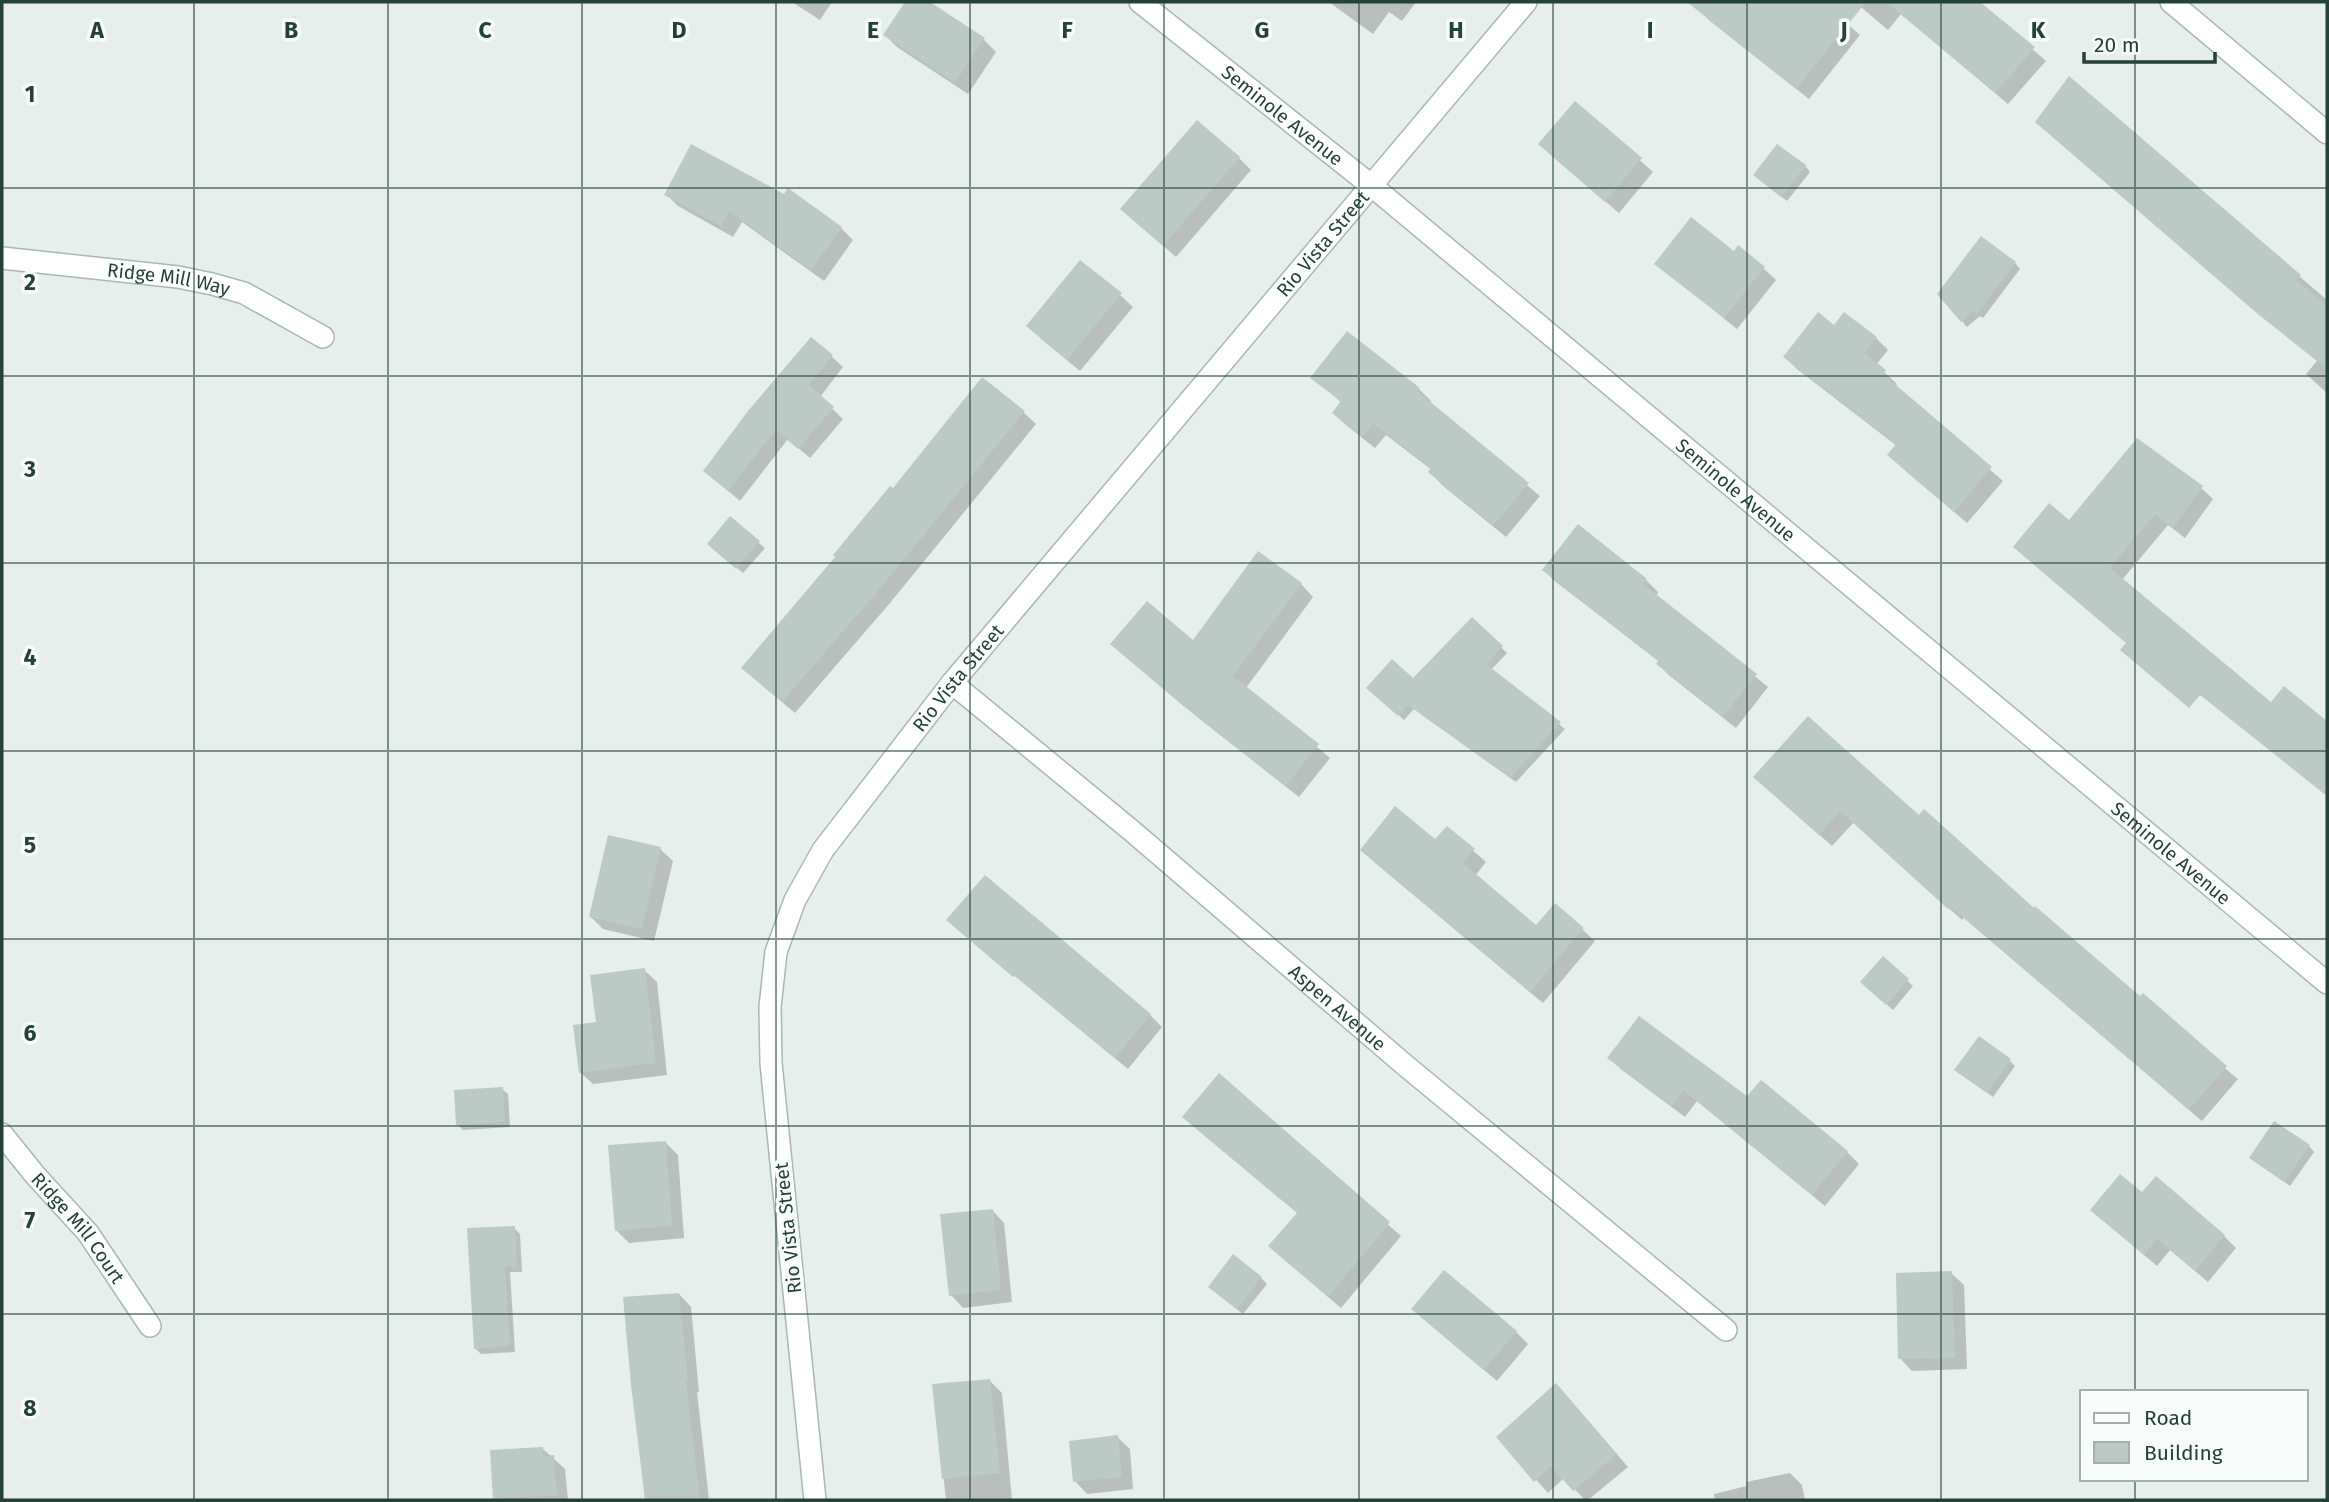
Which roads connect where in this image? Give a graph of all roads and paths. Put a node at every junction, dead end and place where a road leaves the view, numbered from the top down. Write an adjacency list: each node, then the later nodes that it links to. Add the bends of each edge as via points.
1 (1140, 2): 5 (street, Seminole Avenue)
2 (1526, 2): 5 (street, Rio Vista Street)
3 (2171, 2): 4 (street)
4 (2327, 133)
5 (1372, 186): 8 (street, Rio Vista Street); 9 (street, Seminole Avenue)
6 (2, 258): 7 (street, Ridge Mill Way, via 212,284 244,293)
7 (323, 337)
8 (952, 683): 12 (street, Aspen Avenue); 13 (street, Rio Vista Street, via 823,850 795,900 776,952 770,1007 771,1063)
9 (2327, 984)
10 (2, 1134): 11 (street, Ridge Mill Court, via 88,1233)
11 (150, 1326)
12 (1726, 1331)
13 (816, 1500)

